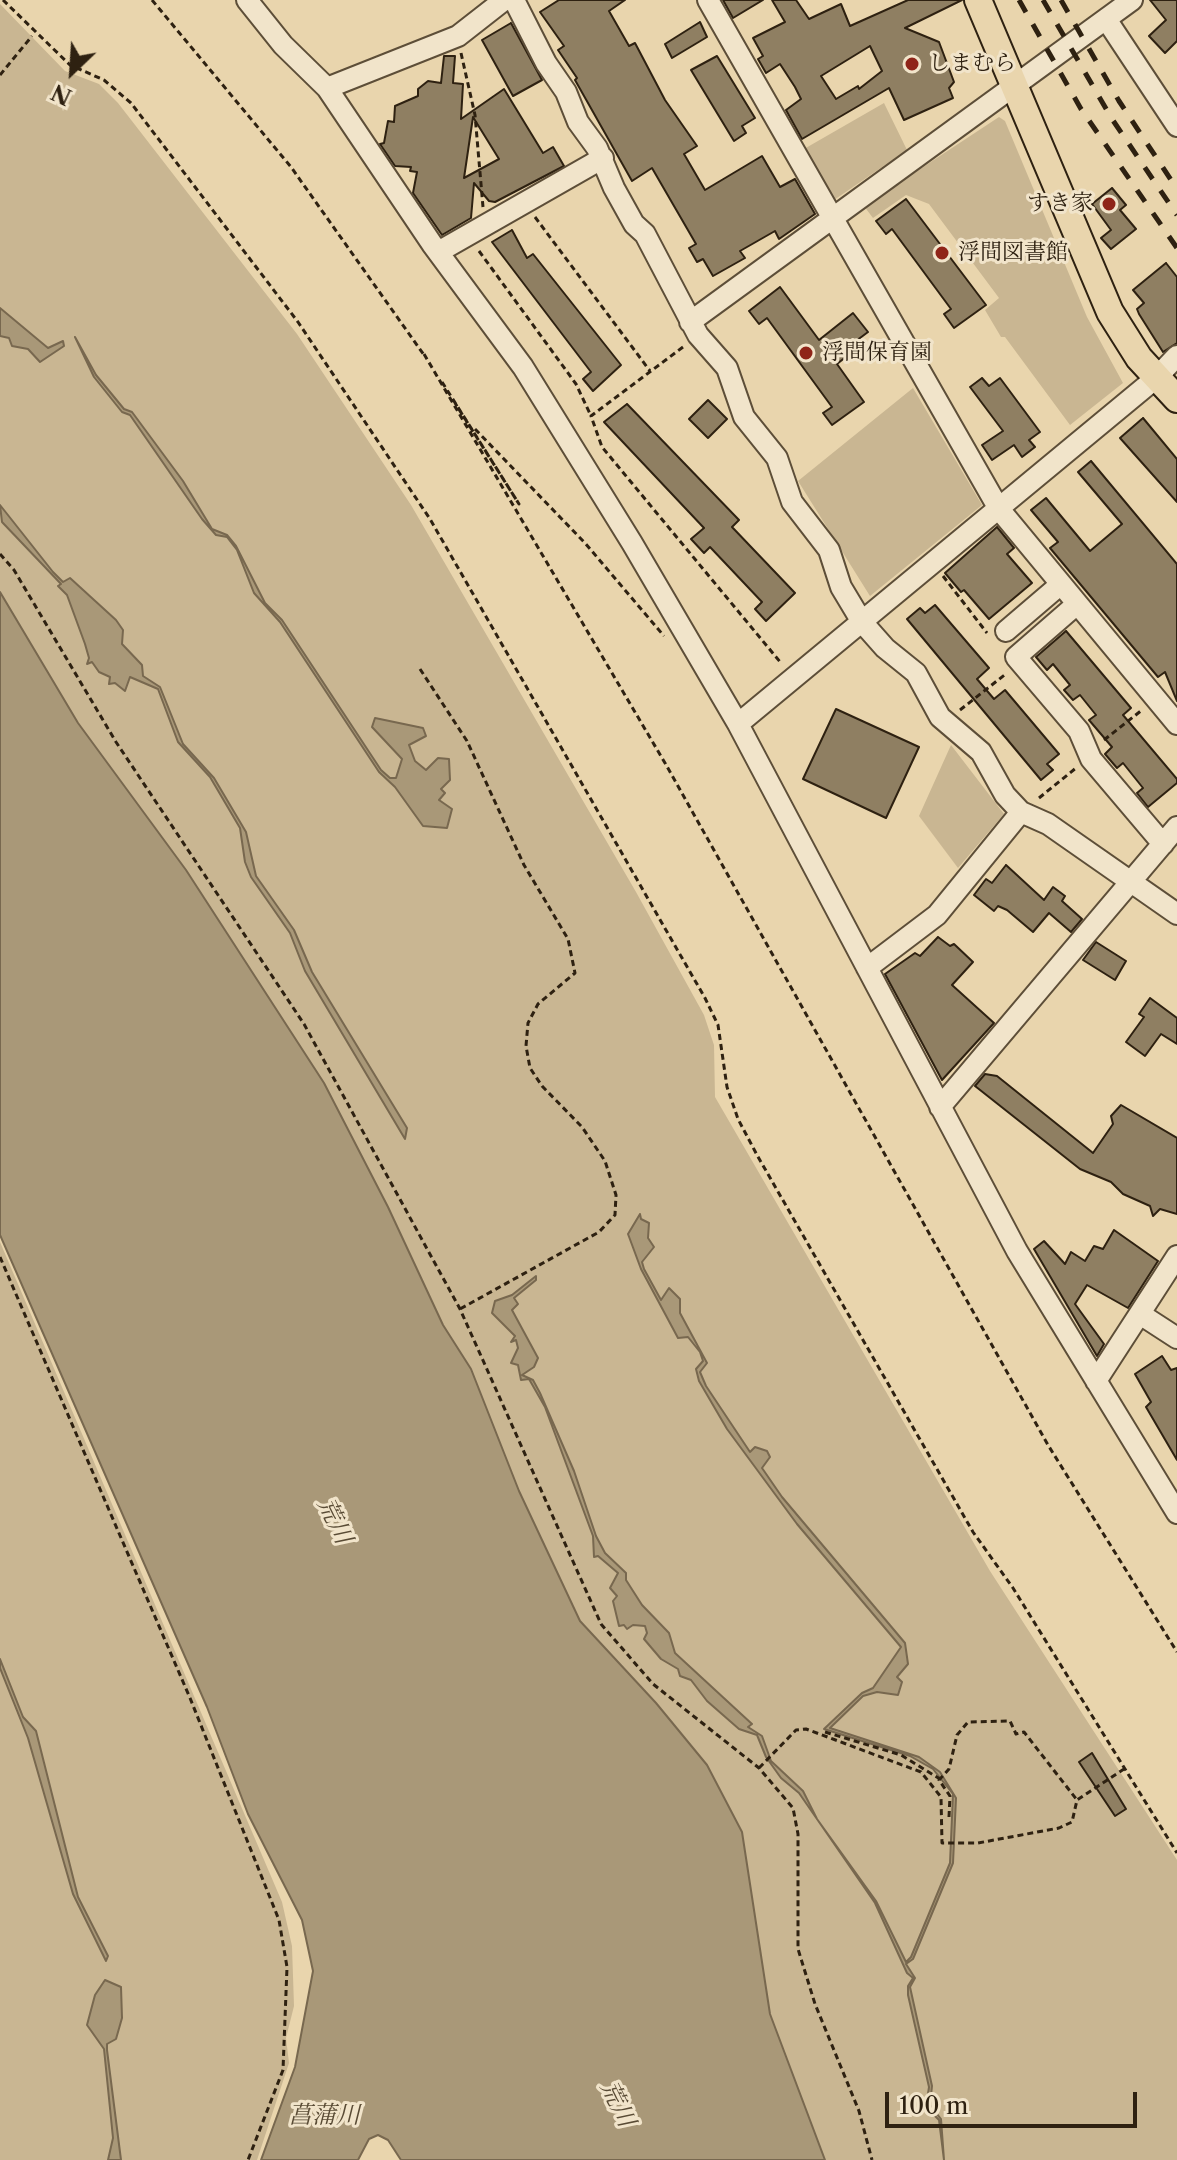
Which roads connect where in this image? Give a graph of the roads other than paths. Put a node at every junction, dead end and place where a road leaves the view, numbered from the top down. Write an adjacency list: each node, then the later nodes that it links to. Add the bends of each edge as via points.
1 (247, 0): 9 (street)
2 (504, 0): 9 (street, via 458,36)
3 (514, 0): 11 (street, via 578,122)
4 (708, 0): 12 (street)
5 (978, 0): 8 (main road)
6 (1132, 0): 7 (street)
7 (1106, 19): 8 (street); 10 (street)
8 (1014, 85): 12 (street); 16 (main road, via 1110,312)
9 (327, 88): 13 (street)
10 (1177, 126)
11 (603, 158): 13 (street); 14 (street, via 614,188 645,234)
12 (833, 219): 14 (street); 18 (street)
13 (440, 251): 23 (street, via 523,367)
14 (694, 328): 21 (street, via 727,368 744,417 777,458 792,502 825,543 841,587)
15 (1177, 356): 16 (street)
16 (1156, 378): 17 (main road); 18 (street)
17 (1177, 399)
18 (999, 509): 19 (street); 21 (street)
19 (1061, 584): 20 (street); 22 (street)
20 (1077, 604): 24 (street); 27 (street, via 1016,657 1079,731 1091,759)
21 (862, 622): 23 (street); 25 (street, via 916,673 940,717 981,752)
22 (1000, 637)
23 (738, 724): 30 (street)
24 (1177, 724)
25 (1021, 812): 28 (street, via 1058,830); 30 (street, via 937,915)
26 (1177, 827): 27 (street)
27 (1163, 844): 28 (street)
28 (1129, 883): 29 (street); 31 (street)
29 (1177, 914)
30 (867, 968): 31 (street)
31 (940, 1107): 35 (street, via 1017,1251)
32 (1177, 1256): 33 (street)
33 (1140, 1314): 34 (street); 35 (street)
34 (1177, 1338)
35 (1096, 1381): 36 (street)
36 (1177, 1513)

